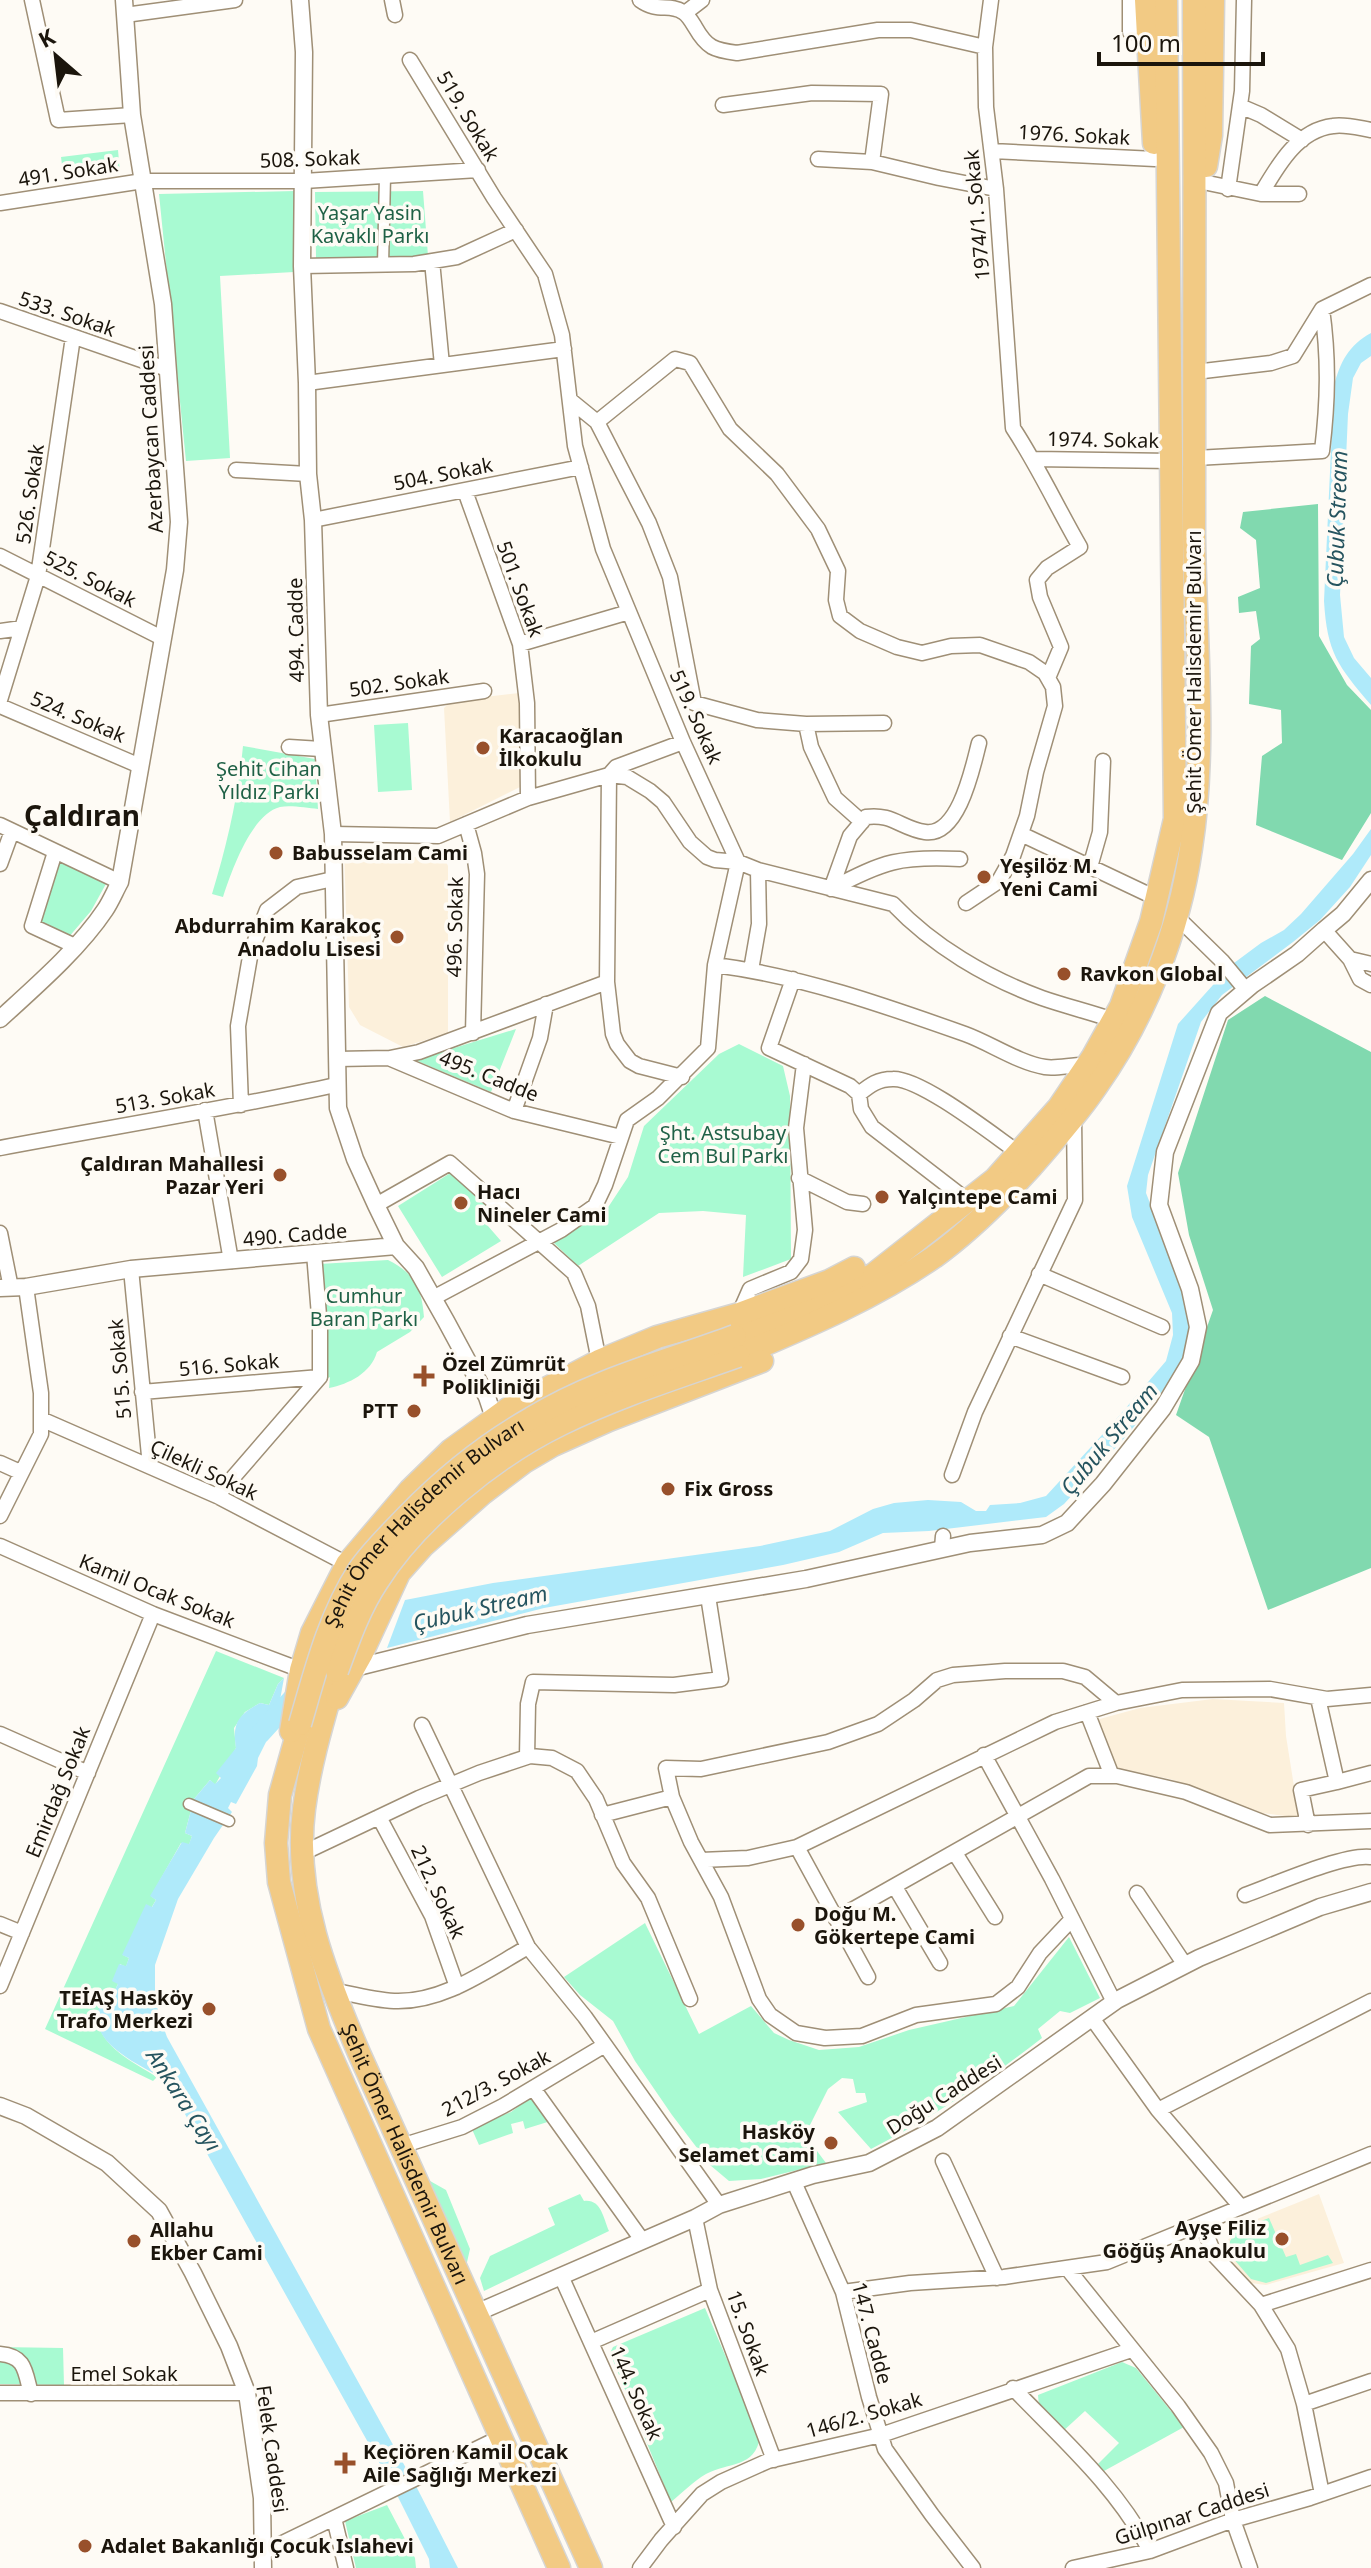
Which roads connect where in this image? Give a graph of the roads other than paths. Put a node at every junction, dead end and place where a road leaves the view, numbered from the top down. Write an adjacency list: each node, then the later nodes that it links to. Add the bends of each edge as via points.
1 (32, 0): 20 (street, via 58,120)
2 (235, 0): 13 (street)
3 (300, 0): 30 (street, 494. Cadde)
4 (640, 0): 14 (street, via 656,9)
5 (702, 0): 14 (street)
6 (988, 0): 16 (street, 1974/1. Sokak)
7 (1130, 0): 15 (street)
8 (1146, 0): 25 (highway, Şehit Ömer Halisdemir Bulvarı)
9 (1166, 0): 39 (highway, Şehit Ömer Halisdemir Bulvarı)
10 (1194, 0): 38 (highway, Şehit Ömer Halisdemir Bulvarı)
11 (1213, 0): 31 (highway, via 1211,135)
12 (1244, 0): 19 (street)
13 (125, 8): 20 (street, Azerbaycan Caddesi)
14 (685, 13): 16 (street, via 705,44 737,53 878,30 911,30)
15 (1130, 32)
16 (985, 47): 23 (street, 1974/1. Sokak)
17 (410, 60): 27 (street, 519. Sokak)
18 (723, 105): 26 (street, via 812,93 881,94)
19 (1240, 106): 22 (street); 33 (street)
20 (132, 115): 29 (street, Azerbaycan Caddesi)
21 (1371, 130): 22 (street, via 1328,126)
22 (1302, 140): 34 (street)
23 (992, 151): 25 (street, 1976. Sokak); 32 (street, 1974/1. Sokak)
24 (818, 159): 26 (street)
25 (1155, 159): 39 (highway, Şehit Ömer Halisdemir Bulvarı)
26 (872, 162): 32 (street)
27 (478, 170): 28 (street, 508. Sokak); 37 (street, 519. Sokak)
28 (385, 176): 30 (street, 508. Sokak); 41 (street)
29 (143, 181): 30 (street, 508. Sokak); 36 (street, 491. Sokak); 49 (street, Azerbaycan Caddesi, via 163,304)
30 (304, 181): 42 (street, 494. Cadde)
31 (1203, 182): 33 (street); 38 (highway)
32 (996, 189): 55 (street, 1974/1. Sokak, via 1013,428)
33 (1228, 189): 34 (street)
34 (1261, 194): 35 (street)
35 (1299, 194)
36 (0, 203)
37 (516, 230): 40 (street, via 457,257); 47 (street, 519. Sokak, via 545,274)
38 (1194, 242): 50 (highway, Şehit Ömer Halisdemir Bulvarı)
39 (1169, 260): 56 (highway, Şehit Ömer Halisdemir Bulvarı)
40 (432, 261): 41 (street); 48 (street)
41 (383, 265): 42 (street)
42 (302, 266): 51 (street, 494. Cadde)
43 (1371, 285): 44 (street)
44 (1322, 309): 50 (street, via 1293,356); 54 (street, via 1328,400 1322,451)
45 (0, 311): 46 (street, 533. Sokak)
46 (73, 337): 49 (street, 533. Sokak); 63 (street, 526. Sokak)
47 (564, 349): 48 (street); 52 (street, 519. Sokak)
48 (442, 365): 51 (street)
49 (167, 369): 67 (street, Azerbaycan Caddesi, via 179,522)
50 (1195, 372): 54 (highway, Şehit Ömer Halisdemir Bulvarı)
51 (307, 383): 59 (street, 494. Cadde)
52 (570, 400): 53 (street); 57 (street, 519. Sokak)
53 (597, 422): 69 (street, via 675,359 690,363 730,429 777,474 818,529 838,571 840,616 897,647 922,653 980,645 1029,662); 75 (street, via 649,523 670,577 694,703 757,720)
54 (1196, 458): 101 (highway, Şehit Ömer Halisdemir Bulvarı, via 1198,769 1192,848)
55 (1034, 459): 56 (street, 1974. Sokak); 69 (street, via 1080,547 1037,580 1061,647)
56 (1172, 461): 99 (highway, Şehit Ömer Halisdemir Bulvarı, via 1175,819)
57 (581, 467): 60 (street, 504. Sokak); 64 (street, 519. Sokak, via 603,549)
58 (236, 470): 59 (street)
59 (308, 474): 61 (street, 494. Cadde)
60 (465, 491): 61 (street, 504. Sokak); 68 (street, 501. Sokak)
61 (313, 520): 73 (street, 494. Cadde)
62 (0, 556): 63 (street, 525. Sokak)
63 (38, 576): 65 (street, 526. Sokak); 67 (street, 525. Sokak)
64 (629, 612): 68 (street); 76 (street, 519. Sokak)
65 (22, 628): 66 (street); 71 (street, 526. Sokak)
66 (0, 631)
67 (162, 638): 81 (street, Azerbaycan Caddesi)
68 (520, 644): 83 (street, 501. Sokak)
69 (1048, 678): 88 (street, via 1055,706)
70 (484, 691): 73 (street, 502. Sokak)
71 (0, 700)
72 (0, 706): 81 (street, 524. Sokak)
73 (319, 715): 79 (street, 494. Cadde)
74 (884, 723): 75 (street)
75 (806, 724): 84 (street, via 835,798)
76 (683, 742): 82 (street, via 616,767); 91 (street, 519. Sokak)
77 (979, 743): 84 (street, via 954,816 939,830 926,832 881,815)
78 (289, 747): 79 (street)
79 (321, 749): 87 (street, 494. Cadde)
80 (1103, 761): 93 (street, via 1100,832)
81 (140, 766): 97 (street, Azerbaycan Caddesi)
82 (609, 775): 83 (street); 91 (street, via 627,777 650,791 700,852); 109 (street)
83 (528, 798): 85 (street)
84 (862, 822): 98 (street, via 850,836)
85 (466, 824): 87 (street, via 438,836); 115 (street, 496. Sokak, via 477,874)
86 (6, 828): 89 (street); 92 (street)
87 (333, 834): 95 (street, 494. Cadde)
88 (1021, 834): 93 (street); 100 (street, via 999,881)
89 (55, 852): 97 (street); 103 (street, via 32,926)
90 (960, 859): 98 (street, via 905,858 874,866)
91 (738, 862): 94 (street); 106 (street)
92 (0, 864)
93 (1090, 867): 99 (street)
94 (758, 870): 98 (street); 107 (street, via 759,924)
95 (333, 879): 117 (street, 494. Cadde); 123 (street, via 297,887 267,910 251,951 238,1026)
96 (1371, 880): 102 (street)
97 (120, 882): 103 (street, Azerbaycan Caddesi)
98 (831, 889): 114 (street, via 893,904 961,959 1043,998)
99 (1156, 898): 114 (highway, Şehit Ömer Halisdemir Bulvarı)
100 (966, 903)
101 (1176, 916): 110 (street); 126 (highway, Şehit Ömer Halisdemir Bulvarı, via 1132,1028)
102 (1324, 930): 104 (street); 110 (street, via 1297,954)
103 (75, 946): 113 (street, Azerbaycan Caddesi)
104 (1350, 959): 105 (street); 111 (street, via 1360,979)
105 (1371, 964)
106 (715, 965): 107 (street); 120 (street, via 708,1048)
107 (751, 970): 108 (street)
108 (793, 979): 118 (street, via 769,1048); 119 (street, via 898,1010 1046,1067)
109 (607, 982): 112 (street); 120 (street, via 613,1034 624,1055 639,1066)
110 (1242, 985): 166 (street, via 1219,1013 1165,1152 1159,1205 1198,1327 1191,1361 1163,1408 1103,1484 1067,1523 1042,1535 943,1542 806,1579)
111 (1371, 985)
112 (546, 1004): 115 (street); 125 (street)
113 (0, 1019)
114 (1113, 1020): 119 (highway, Şehit Ömer Halisdemir Bulvarı)
115 (473, 1033): 116 (street)
116 (390, 1058): 117 (street); 125 (street, 495. Cadde)
117 (337, 1059): 121 (street, 494. Cadde)
118 (804, 1064): 122 (street); 130 (street, via 796,1128)
119 (1087, 1065): 129 (highway, Şehit Ömer Halisdemir Bulvarı)
120 (682, 1077): 127 (street, via 627,1120)
121 (336, 1085): 123 (street, 513. Sokak); 133 (street, 494. Cadde, via 338,1108)
122 (859, 1094): 129 (street, via 875,1081 896,1078 922,1088); 131 (street, via 872,1127)
123 (241, 1105): 124 (street, 513. Sokak)
124 (205, 1110): 128 (street, 513. Sokak); 139 (street)
125 (514, 1111): 127 (street, 495. Cadde)
126 (1074, 1117): 138 (highway, Şehit Ömer Halisdemir Bulvarı, via 1007,1195); 141 (street, via 1075,1200)
127 (621, 1137): 135 (street, via 595,1206)
128 (0, 1148)
129 (1019, 1153): 131 (highway, Şehit Ömer Halisdemir Bulvarı)
130 (799, 1178): 132 (street, via 847,1202); 145 (street, via 805,1230 801,1259 791,1272 750,1289)
131 (968, 1201): 145 (highway, Şehit Ömer Halisdemir Bulvarı, via 874,1274 818,1305)
132 (863, 1204)
133 (376, 1205): 135 (street, via 450,1163); 136 (street, 494. Cadde)
134 (0, 1233): 142 (street)
135 (538, 1242): 143 (street); 147 (street, via 574,1273 588,1306)
136 (396, 1246): 137 (street, 490. Cadde); 143 (street)
137 (314, 1253): 139 (street, 490. Cadde); 148 (street)
138 (934, 1257): 145 (highway, Şehit Ömer Halisdemir Bulvarı, via 845,1310); 154 (highway, Şehit Ömer Halisdemir Bulvarı, via 873,1305 809,1339)
139 (231, 1261): 140 (street, 490. Cadde)
140 (131, 1269): 142 (street, 490. Cadde); 151 (street, 515. Sokak)
141 (1039, 1274): 144 (street); 146 (street)
142 (12, 1288): 153 (street, via 41,1393)
143 (433, 1298): 152 (street)
144 (1162, 1327)
145 (737, 1335): 147 (highway, Şehit Ömer Halisdemir Bulvarı, via 657,1337); 168 (highway, bridge, via 630,1394 559,1425 451,1499 376,1583 355,1623); 175 (highway, Şehit Ömer Halisdemir Bulvarı, bridge, via 587,1390 533,1417 429,1493 359,1569 324,1649)
146 (1010, 1336): 149 (street); 160 (street)
147 (599, 1361): 150 (highway, Şehit Ömer Halisdemir Bulvarı)
148 (320, 1377): 151 (street, 516. Sokak); 162 (street)
149 (1122, 1377)
150 (556, 1383): 152 (highway, Şehit Ömer Halisdemir Bulvarı); 154 (highway, via 545,1395 546,1416 556,1429)
151 (142, 1392): 158 (street, 515. Sokak)
152 (494, 1418): 155 (highway, Şehit Ömer Halisdemir Bulvarı); 156 (highway, via 513,1414 529,1422 535,1439); 156 (highway, via 483,1438 487,1454 499,1464)
153 (41, 1419): 158 (street, Çilekli Sokak); 159 (street, via 41,1434)
154 (581, 1433): 156 (highway, Şehit Ömer Halisdemir Bulvarı)
155 (451, 1450): 161 (highway, via 464,1447 483,1461 489,1481); 165 (highway, Şehit Ömer Halisdemir Bulvarı)
156 (525, 1462): 161 (highway, Şehit Ömer Halisdemir Bulvarı)
157 (0, 1463): 159 (street)
158 (150, 1466): 162 (street, Çilekli Sokak)
159 (20, 1472): 163 (street)
160 (952, 1475)
161 (481, 1494): 168 (highway, Şehit Ömer Halisdemir Bulvarı, via 399,1573)
162 (217, 1496): 165 (street, Çilekli Sokak)
163 (0, 1516)
164 (0, 1546): 167 (street, Kamil Ocak Sokak)
165 (347, 1564): 169 (highway, Şehit Ömer Halisdemir Bulvarı, via 312,1633)
166 (708, 1596): 168 (street, via 527,1625); 178 (street, via 721,1679 674,1685 533,1682)
167 (153, 1614): 169 (street, Kamil Ocak Sokak); 179 (street, Emirdağ Sokak)
168 (351, 1665): 175 (highway, Şehit Ömer Halisdemir Bulvarı)
169 (300, 1674): 175 (highway, Şehit Ömer Halisdemir Bulvarı)
170 (1371, 1695): 171 (street)
171 (1318, 1698): 172 (street, via 1270,1689 1182,1690); 182 (street)
172 (1116, 1703): 173 (street); 184 (street, via 1085,1677 1063,1671 953,1675 937,1680 878,1724 828,1742 701,1769 666,1768)
173 (1087, 1712): 177 (street); 181 (street)
174 (422, 1725): 183 (street)
175 (301, 1730): 193 (highway, Şehit Ömer Halisdemir Bulvarı); 248 (highway, Şehit Ömer Halisdemir Bulvarı, via 280,1795 276,1843 279,1882 319,2029)
176 (0, 1734): 179 (street)
177 (984, 1755): 188 (street); 192 (street)
178 (527, 1757): 183 (street); 186 (street, via 552,1758 577,1771)
179 (88, 1773): 205 (street, Emirdağ Sokak)
180 (1371, 1773): 182 (street)
181 (1112, 1776): 188 (street, via 1089,1776); 191 (street, via 1186,1792 1270,1825)
182 (1337, 1782): 191 (street, via 1301,1790)
183 (451, 1784): 187 (street); 206 (street)
184 (672, 1797): 186 (street); 196 (street)
185 (189, 1804): 189 (street)
186 (602, 1815): 213 (street, via 623,1863 648,1898)
187 (379, 1817): 193 (street); 211 (street, 212. Sokak, via 432,1916)
188 (1019, 1817): 194 (street); 203 (street)
189 (229, 1821)
190 (1371, 1821): 191 (street)
191 (1308, 1825)
192 (797, 1847): 196 (street, via 748,1858); 202 (street)
193 (303, 1853): 212 (highway, Şehit Ömer Halisdemir Bulvarı, via 309,1905)
194 (955, 1853): 197 (street); 201 (street)
195 (1371, 1857): 200 (street, via 1315,1869)
196 (701, 1860): 203 (street, via 770,2015 796,2033 825,2038 862,2036 916,2015 996,2004 1018,1987)
197 (895, 1887): 202 (street); 207 (street)
198 (1371, 1892): 208 (street, Doğu Caddesi, via 1320,1907)
199 (1137, 1893): 208 (street)
200 (1245, 1895)
201 (995, 1917)
202 (836, 1919): 209 (street)
203 (1072, 1919): 215 (street)
204 (0, 1924): 205 (street)
205 (22, 1933): 210 (street, Emirdağ Sokak)
206 (528, 1947): 211 (street); 217 (street)
207 (940, 1963)
208 (1185, 1965): 215 (street, Doğu Caddesi)
209 (868, 1977)
210 (0, 1986)
211 (457, 1987): 212 (street, via 396,2001)
212 (332, 1990): 221 (highway, Şehit Ömer Halisdemir Bulvarı)
213 (690, 1999)
214 (1371, 2001): 220 (street)
215 (1114, 2002): 216 (street, Doğu Caddesi)
216 (1092, 2018): 220 (street); 224 (street, Doğu Caddesi, via 937,2128 869,2163)
217 (605, 2045): 218 (street, 212/3. Sokak); 225 (street)
218 (533, 2088): 221 (street, 212/3. Sokak, via 462,2127); 229 (street)
219 (0, 2106): 244 (street, Felek Caddesi, via 107,2163 159,2211 229,2346)
220 (1158, 2110): 226 (street)
221 (401, 2146): 237 (highway, Şehit Ömer Halisdemir Bulvarı)
222 (1371, 2154): 226 (street)
223 (943, 2161): 233 (street)
224 (794, 2182): 225 (street, Doğu Caddesi); 235 (street, 147. Cadde)
225 (719, 2205): 227 (street, Doğu Caddesi)
226 (1241, 2207): 228 (street)
227 (695, 2218): 229 (street, Doğu Caddesi); 234 (street, 15. Sokak)
228 (1202, 2224): 230 (street, via 1107,2262); 236 (street, via 1215,2256)
229 (642, 2240): 232 (street, Doğu Caddesi)
230 (1067, 2268): 233 (street); 239 (street)
231 (1371, 2270): 236 (street)
232 (561, 2276): 237 (street, Doğu Caddesi); 238 (street, 144. Sokak)
233 (997, 2278): 235 (street)
234 (710, 2290): 238 (street); 249 (street, 15. Sokak)
235 (843, 2292): 247 (street, 147. Cadde)
236 (1261, 2305): 246 (street, via 1288,2349)
237 (476, 2313): 259 (highway, Şehit Ömer Halisdemir Bulvarı)
238 (591, 2342): 254 (street, 144. Sokak)
239 (1131, 2350): 242 (street, 146/2. Sokak); 253 (street, via 1211,2453 1226,2483)
240 (0, 2354): 245 (street, via 22,2363)
241 (1371, 2381): 246 (street)
242 (1013, 2388): 247 (street, 146/2. Sokak); 255 (street, via 1121,2503)
243 (0, 2393): 245 (street, Emel Sokak)
244 (247, 2393): 245 (street, Emel Sokak); 256 (street, Felek Caddesi, via 262,2498)
245 (31, 2394)
246 (1304, 2404): 251 (street)
247 (881, 2435): 249 (street, 146/2. Sokak); 261 (street, 147. Cadde, via 885,2449)
248 (499, 2438): 252 (street); 258 (highway, Şehit Ömer Halisdemir Bulvarı)
249 (774, 2460): 254 (street, 146/2. Sokak, via 702,2494)
250 (1371, 2477): 251 (street, Gülpınar Caddesi)
251 (1322, 2494): 253 (street, Gülpınar Caddesi)
252 (334, 2518): 256 (street); 257 (street)
253 (1233, 2520): 255 (street, Gülpınar Caddesi); 263 (street)
254 (674, 2527): 260 (street, 146/2. Sokak)
255 (1150, 2551): 262 (street, Gülpınar Caddesi)
256 (263, 2560)
257 (346, 2568)
258 (559, 2568)
259 (591, 2568)
260 (640, 2568)
261 (973, 2568)
262 (1073, 2568)
263 (1250, 2568)

